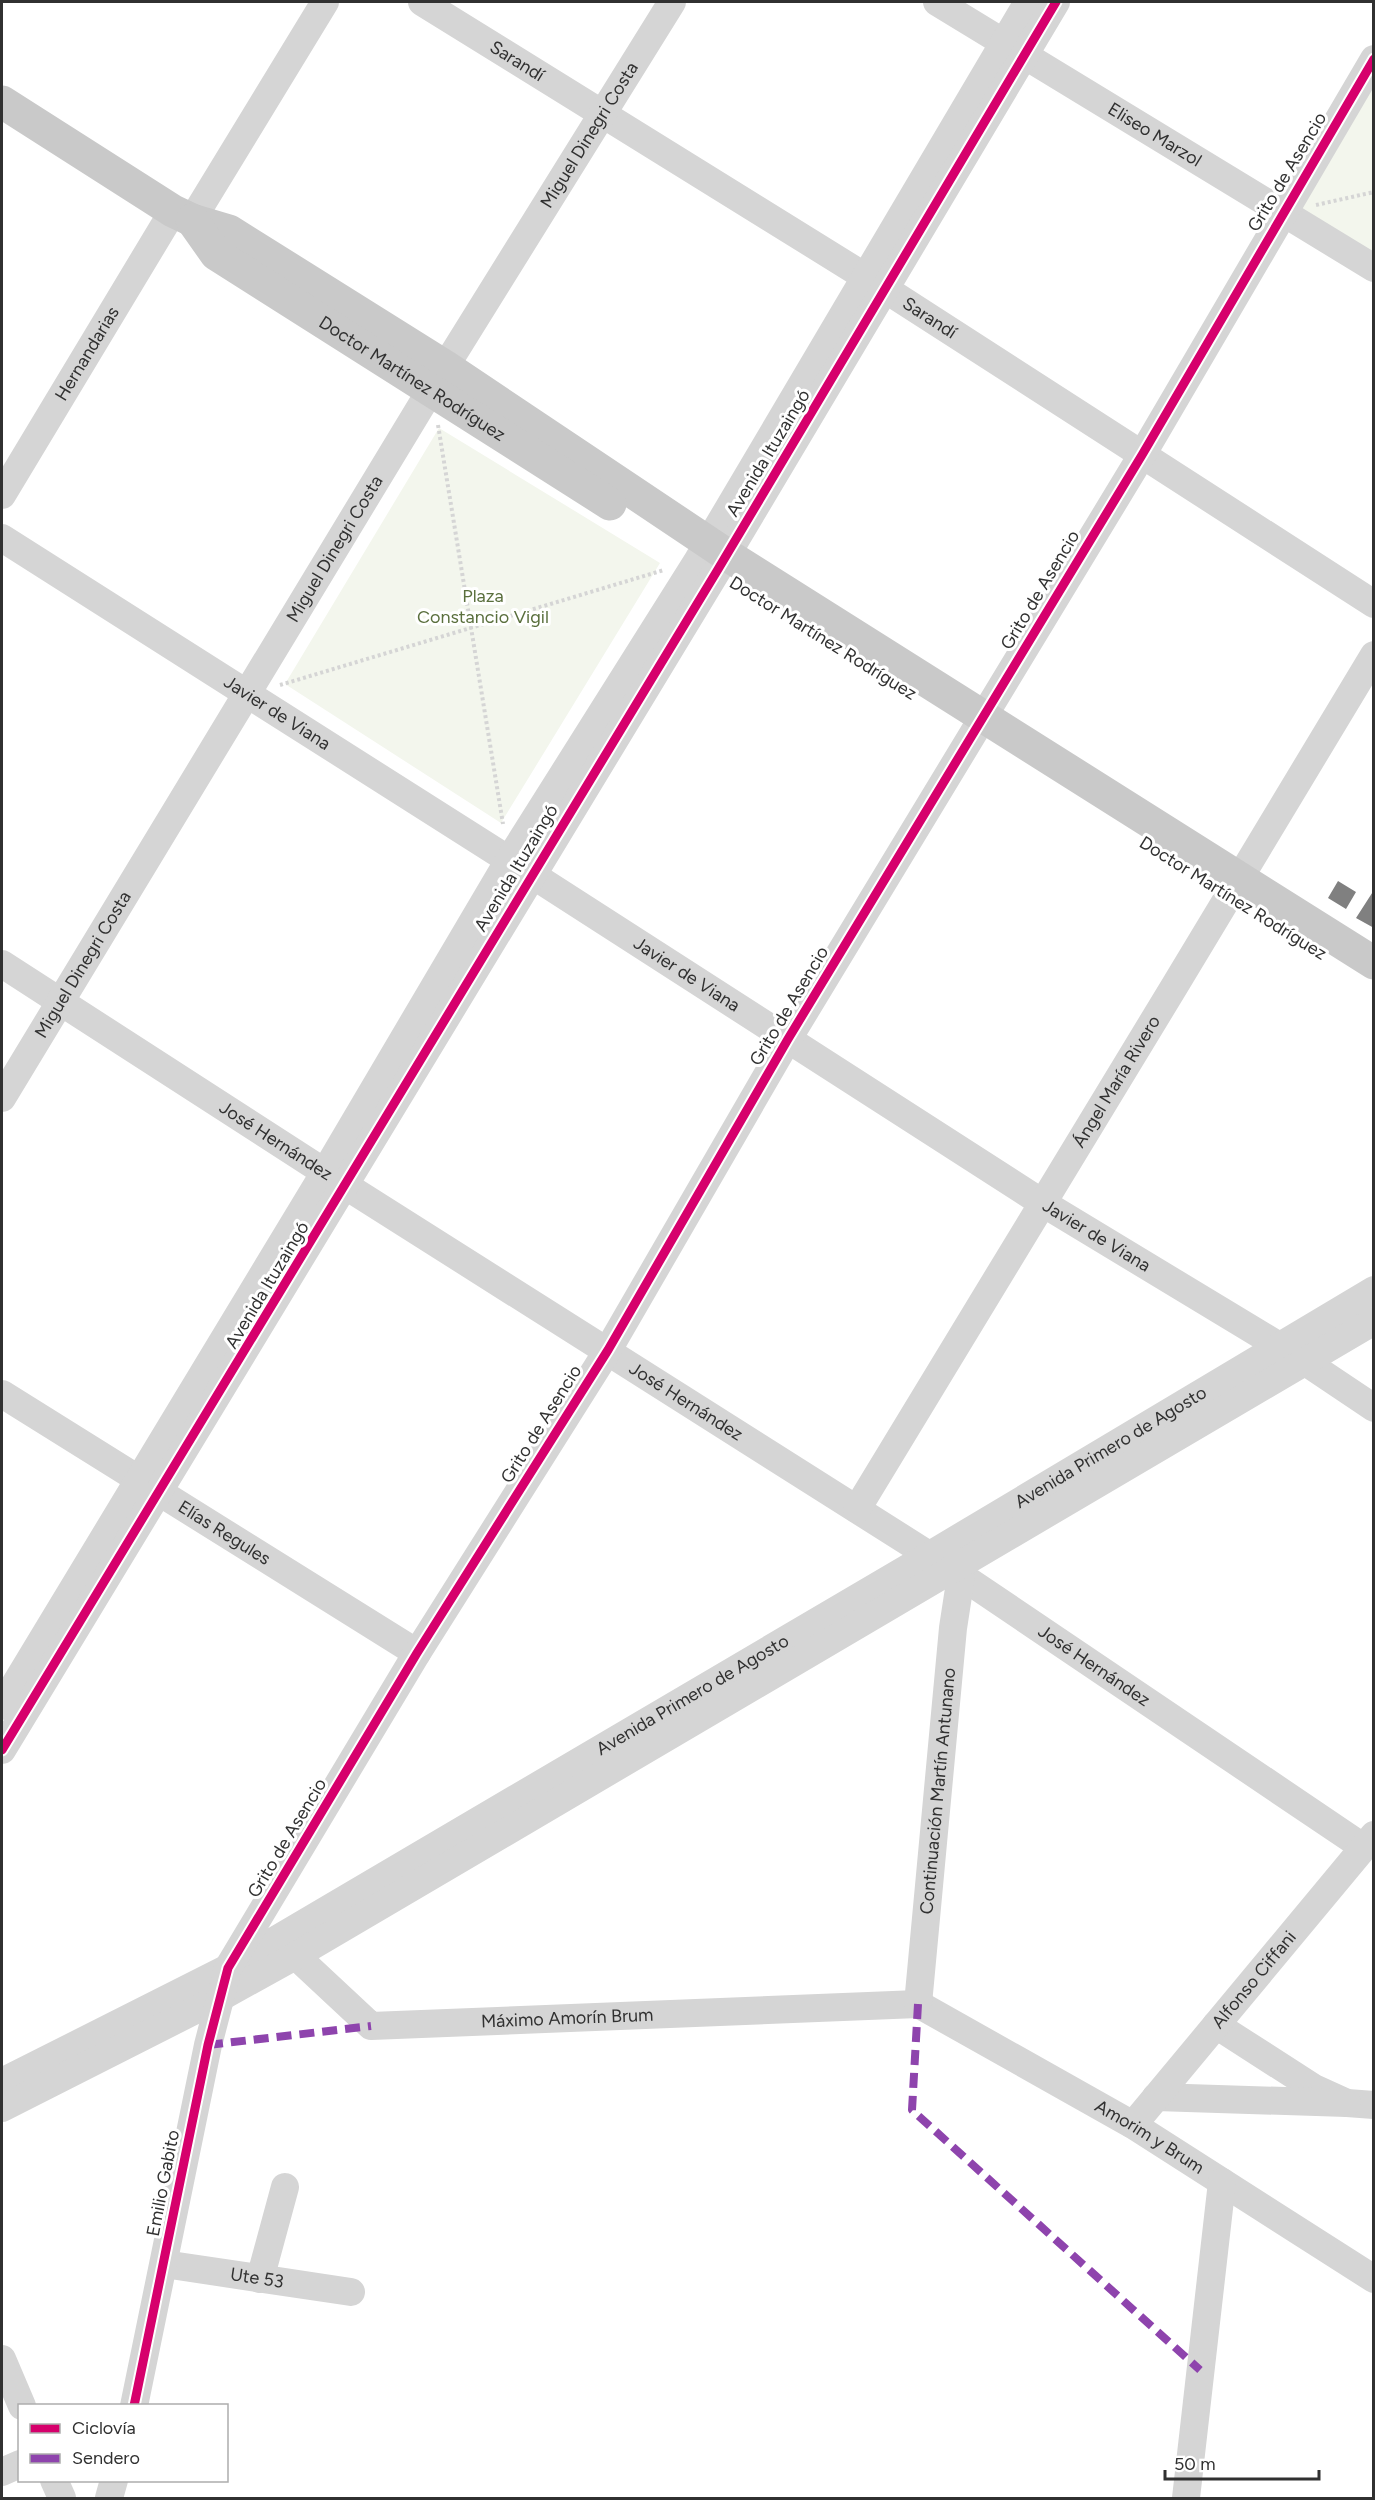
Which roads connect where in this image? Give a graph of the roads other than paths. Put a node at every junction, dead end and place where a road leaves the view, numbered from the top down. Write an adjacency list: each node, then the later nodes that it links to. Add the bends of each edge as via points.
1 (326, 2): 12 (street, Hernandarias)
2 (422, 2): 10 (street, Sarandí)
3 (672, 2): 10 (street, Miguel Dinegri Costa)
4 (937, 2): 7 (street, Eliseo Marzol)
5 (1028, 2): 7 (street, Avenida Ituzaingó)
6 (1056, 2): 7 (street, Avenida Ituzaingó)
7 (1015, 47): 11 (street, Eliseo Marzol); 14 (street, Avenida Ituzaingó)
8 (1374, 59): 11 (street, Grito de Asencio)
9 (4, 107): 12 (main road, Doctor Martínez Rodríguez)
10 (602, 113): 14 (street, Sarandí); 15 (street, Miguel Dinegri Costa)
11 (1282, 212): 13 (street, Eliseo Marzol); 16 (street, Grito de Asencio)
12 (183, 216): 15 (main road, Doctor Martínez Rodríguez, via 216,254); 17 (street, Hernandarias)
13 (1374, 268)
14 (876, 284): 16 (street, Sarandí); 19 (street, Avenida Ituzaingó)
15 (439, 377): 19 (main road, Doctor Martínez Rodríguez); 22 (street, Miguel Dinegri Costa)
16 (1142, 455): 20 (street, Sarandí); 23 (street, Grito de Asencio)
17 (2, 495)
18 (2, 538): 22 (street, Javier de Viana)
19 (712, 557): 23 (main road, Doctor Martínez Rodríguez); 24 (street, Avenida Ituzaingó)
20 (1374, 604)
21 (1374, 655): 25 (street, Ángel María Rivero)
22 (248, 695): 24 (street, Javier de Viana); 29 (street, Miguel Dinegri Costa)
23 (978, 725): 25 (main road, Doctor Martínez Rodríguez); 30 (street, Grito de Asencio)
24 (520, 867): 30 (street, Javier de Viana); 32 (street, Avenida Ituzaingó)
25 (1236, 888): 26 (main road, Doctor Martínez Rodríguez); 28 (main road, Doctor Martínez Rodríguez); 33 (street, Ángel María Rivero)
26 (1374, 963)
27 (2, 964): 29 (street, José Hernández)
28 (1374, 986)
29 (61, 1002): 31 (street, Miguel Dinegri Costa); 32 (street, José Hernández)
30 (788, 1039): 33 (street, Javier de Viana); 37 (street, Grito de Asencio)
31 (2, 1098)
32 (335, 1179): 37 (street, José Hernández); 41 (street, Avenida Ituzaingó)
33 (1041, 1202): 36 (street, Javier de Viana); 42 (street, Ángel María Rivero)
34 (1374, 1290): 36 (street, Avenida Primero de Agosto)
35 (1374, 1321): 38 (street, Avenida Primero de Agosto)
36 (1278, 1346): 38 (street, Javier de Viana); 43 (street, Avenida Primero de Agosto)
37 (608, 1350): 42 (street, José Hernández); 44 (street, Grito de Asencio)
38 (1304, 1361): 40 (street, Javier de Viana); 43 (street, Avenida Primero de Agosto)
39 (2, 1394): 41 (street, Elías Regules)
40 (1374, 1408)
41 (148, 1487): 44 (street, Elías Regules); 45 (street, Avenida Ituzaingó); 46 (street, Avenida Ituzaingó)
42 (857, 1509): 43 (street, José Hernández)
43 (947, 1567): 47 (street, José Hernández); 48 (street, Avenida Primero de Agosto); 51 (street, Continuación Martín Antunano, via 952,1640)
44 (417, 1653): 48 (street, Grito de Asencio)
45 (2, 1706)
46 (2, 1750)
47 (1368, 1841): 52 (street, Alfonso Ciffani)
48 (277, 1938): 49 (street, Avenida Primero de Agosto); 50 (street, Avenida Primero de Agosto); 51 (street, Máximo Amorín Brum, via 371,2026)
49 (228, 1968): 50 (street, Emilio Gabito); 53 (street, Avenida Primero de Agosto)
50 (221, 1998): 56 (street, Avenida Primero de Agosto); 60 (street, Emilio Gabito)
51 (918, 2004): 57 (street, Amorim y Brum)
52 (1216, 2025): 54 (street, Alfonso Ciffani); 55 (street, via 1314,2088)
53 (2, 2082)
54 (1156, 2097): 55 (street); 57 (street, Alfonso Ciffani)
55 (1360, 2104)
56 (2, 2108)
57 (1133, 2125): 58 (street, Amorim y Brum)
58 (1222, 2182): 62 (street, Amorim y Brum); 73 (street)
59 (285, 2187): 61 (street)
60 (164, 2264): 61 (street, Ute 53); 66 (street, Emilio Gabito)
61 (260, 2279): 63 (street, Ute 53)
62 (1374, 2279)
63 (351, 2292)
64 (2, 2359): 65 (street)
65 (21, 2404)
66 (135, 2404)
67 (18, 2465): 68 (street)
68 (2, 2472)
69 (54, 2482): 71 (street)
70 (114, 2482): 72 (street)
71 (62, 2499)
72 (109, 2499)
73 (1186, 2499)

